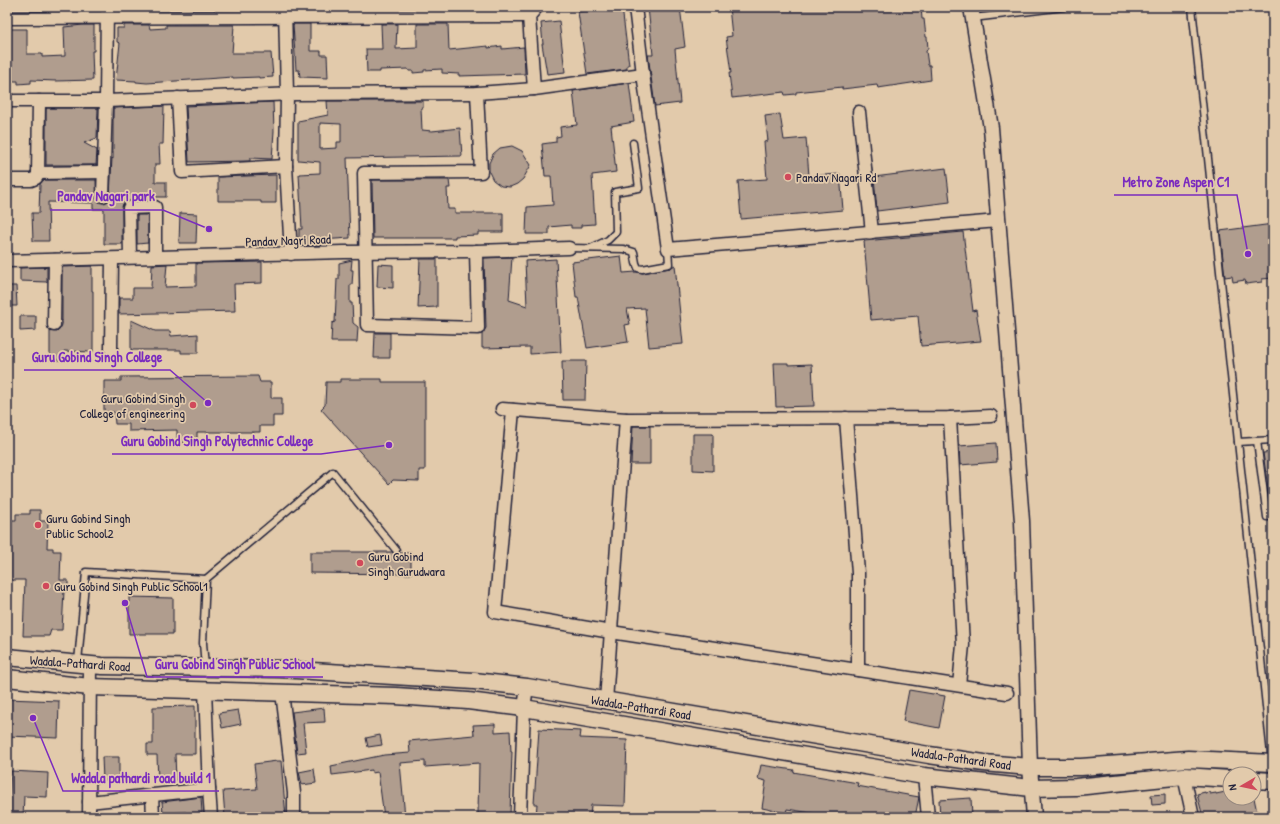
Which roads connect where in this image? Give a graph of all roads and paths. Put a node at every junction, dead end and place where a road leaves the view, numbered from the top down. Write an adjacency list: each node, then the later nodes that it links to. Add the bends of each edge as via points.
1 (635, 7): 10 (street)
2 (1064, 7): 7 (lane)
3 (1192, 7): 46 (lane)
4 (179, 12): 5 (street); 8 (street)
5 (286, 12): 6 (street); 13 (street)
6 (533, 12): 11 (street)
7 (972, 12): 25 (street, via 990,128)
8 (107, 13): 9 (street); 17 (street)
9 (7, 18)
10 (643, 74): 11 (street); 29 (street)
11 (534, 89): 12 (street)
12 (477, 93): 13 (street); 31 (street, via 480,172 364,173)
13 (287, 94): 14 (street); 20 (street)
14 (178, 98): 17 (street); 20 (street, via 182,172)
15 (7, 101): 16 (street)
16 (39, 101): 17 (street); 22 (street)
17 (106, 101): 21 (street)
18 (859, 112): 26 (street)
19 (634, 143): 28 (lane, via 639,188 615,192 616,232 608,240)
20 (286, 166): 32 (street)
21 (103, 172): 22 (street); 24 (street)
22 (38, 173): 23 (street, via 34,179)
23 (7, 180)
24 (103, 196)
25 (998, 221): 26 (street); 65 (street, via 1022,521)
26 (872, 232): 29 (street)
27 (569, 248): 28 (lane); 30 (street, Pandav Nagri Road)
28 (591, 248): 29 (lane, via 624,249 634,252 638,268 642,269 669,264)
29 (668, 249)
30 (476, 251): 31 (street, Pandav Nagri Road); 31 (street, via 478,328 367,325)
31 (366, 252): 32 (street, Pandav Nagri Road)
32 (291, 254): 34 (street, Pandav Nagri Road)
33 (130, 257): 34 (street, Pandav Nagri Road); 34 (street, via 129,208 155,207); 35 (street, Pandav Nagri Road)
34 (155, 257)
35 (112, 259): 36 (street, Pandav Nagri Road); 39 (street)
36 (55, 260): 37 (street, Pandav Nagri Road); 38 (street)
37 (7, 261)
38 (54, 325)
39 (112, 350)
40 (990, 416): 43 (street)
41 (626, 418): 42 (street); 50 (street); 50 (street, via 508,410 495,612)
42 (846, 418): 43 (street); 54 (street, via 858,573)
43 (950, 418): 56 (street, via 963,645)
44 (1273, 440): 45 (lane)
45 (1257, 441): 46 (lane); 47 (lane, via 1267,517)
46 (1238, 442): 64 (lane)
47 (1273, 517)
48 (396, 550): 49 (lane, via 333,472)
49 (206, 579): 52 (lane, via 86,572); 53 (lane)
50 (611, 632): 54 (street); 62 (street)
51 (7, 658): 52 (main road, Wadala-Pathardi Road)
52 (84, 665): 53 (main road, Wadala-Pathardi Road); 57 (street)
53 (204, 667): 58 (main road, Wadala-Pathardi Road, via 280,669 466,681)
54 (858, 670): 56 (street)
55 (7, 678): 57 (main road, Wadala-Pathardi Road)
56 (959, 686): 61 (street)
57 (90, 687): 59 (main road, Wadala-Pathardi Road); 74 (street)
58 (527, 688): 62 (main road, Wadala-Pathardi Road); 63 (street)
59 (204, 690): 60 (main road, Wadala-Pathardi Road); 72 (street)
60 (282, 692): 63 (main road, Wadala-Pathardi Road, via 396,696); 78 (street, via 294,793)
61 (1007, 693)
62 (606, 702): 65 (main road, Wadala-Pathardi Road, via 930,755)
63 (524, 708): 66 (main road, Wadala-Pathardi Road); 79 (street)
64 (1273, 763): 65 (main road, Wadala-Pathardi Road, via 1188,759)
65 (1030, 768): 71 (street)
66 (924, 776): 71 (main road, Wadala-Pathardi Road); 80 (street)
67 (1184, 776): 68 (main road, Wadala-Pathardi Road); 71 (main road, Wadala-Pathardi Road, via 1076,787); 82 (street)
68 (1222, 778)
69 (1262, 780): 70 (main road)
70 (1273, 781)
71 (1031, 788): 81 (street)
72 (209, 789): 73 (street); 77 (street)
73 (152, 795): 74 (street); 76 (street)
74 (89, 802): 75 (street)
75 (89, 817)
76 (153, 817)
77 (211, 817)
78 (294, 817)
79 (520, 817)
80 (928, 817)
81 (1034, 817)
82 (1193, 817)

